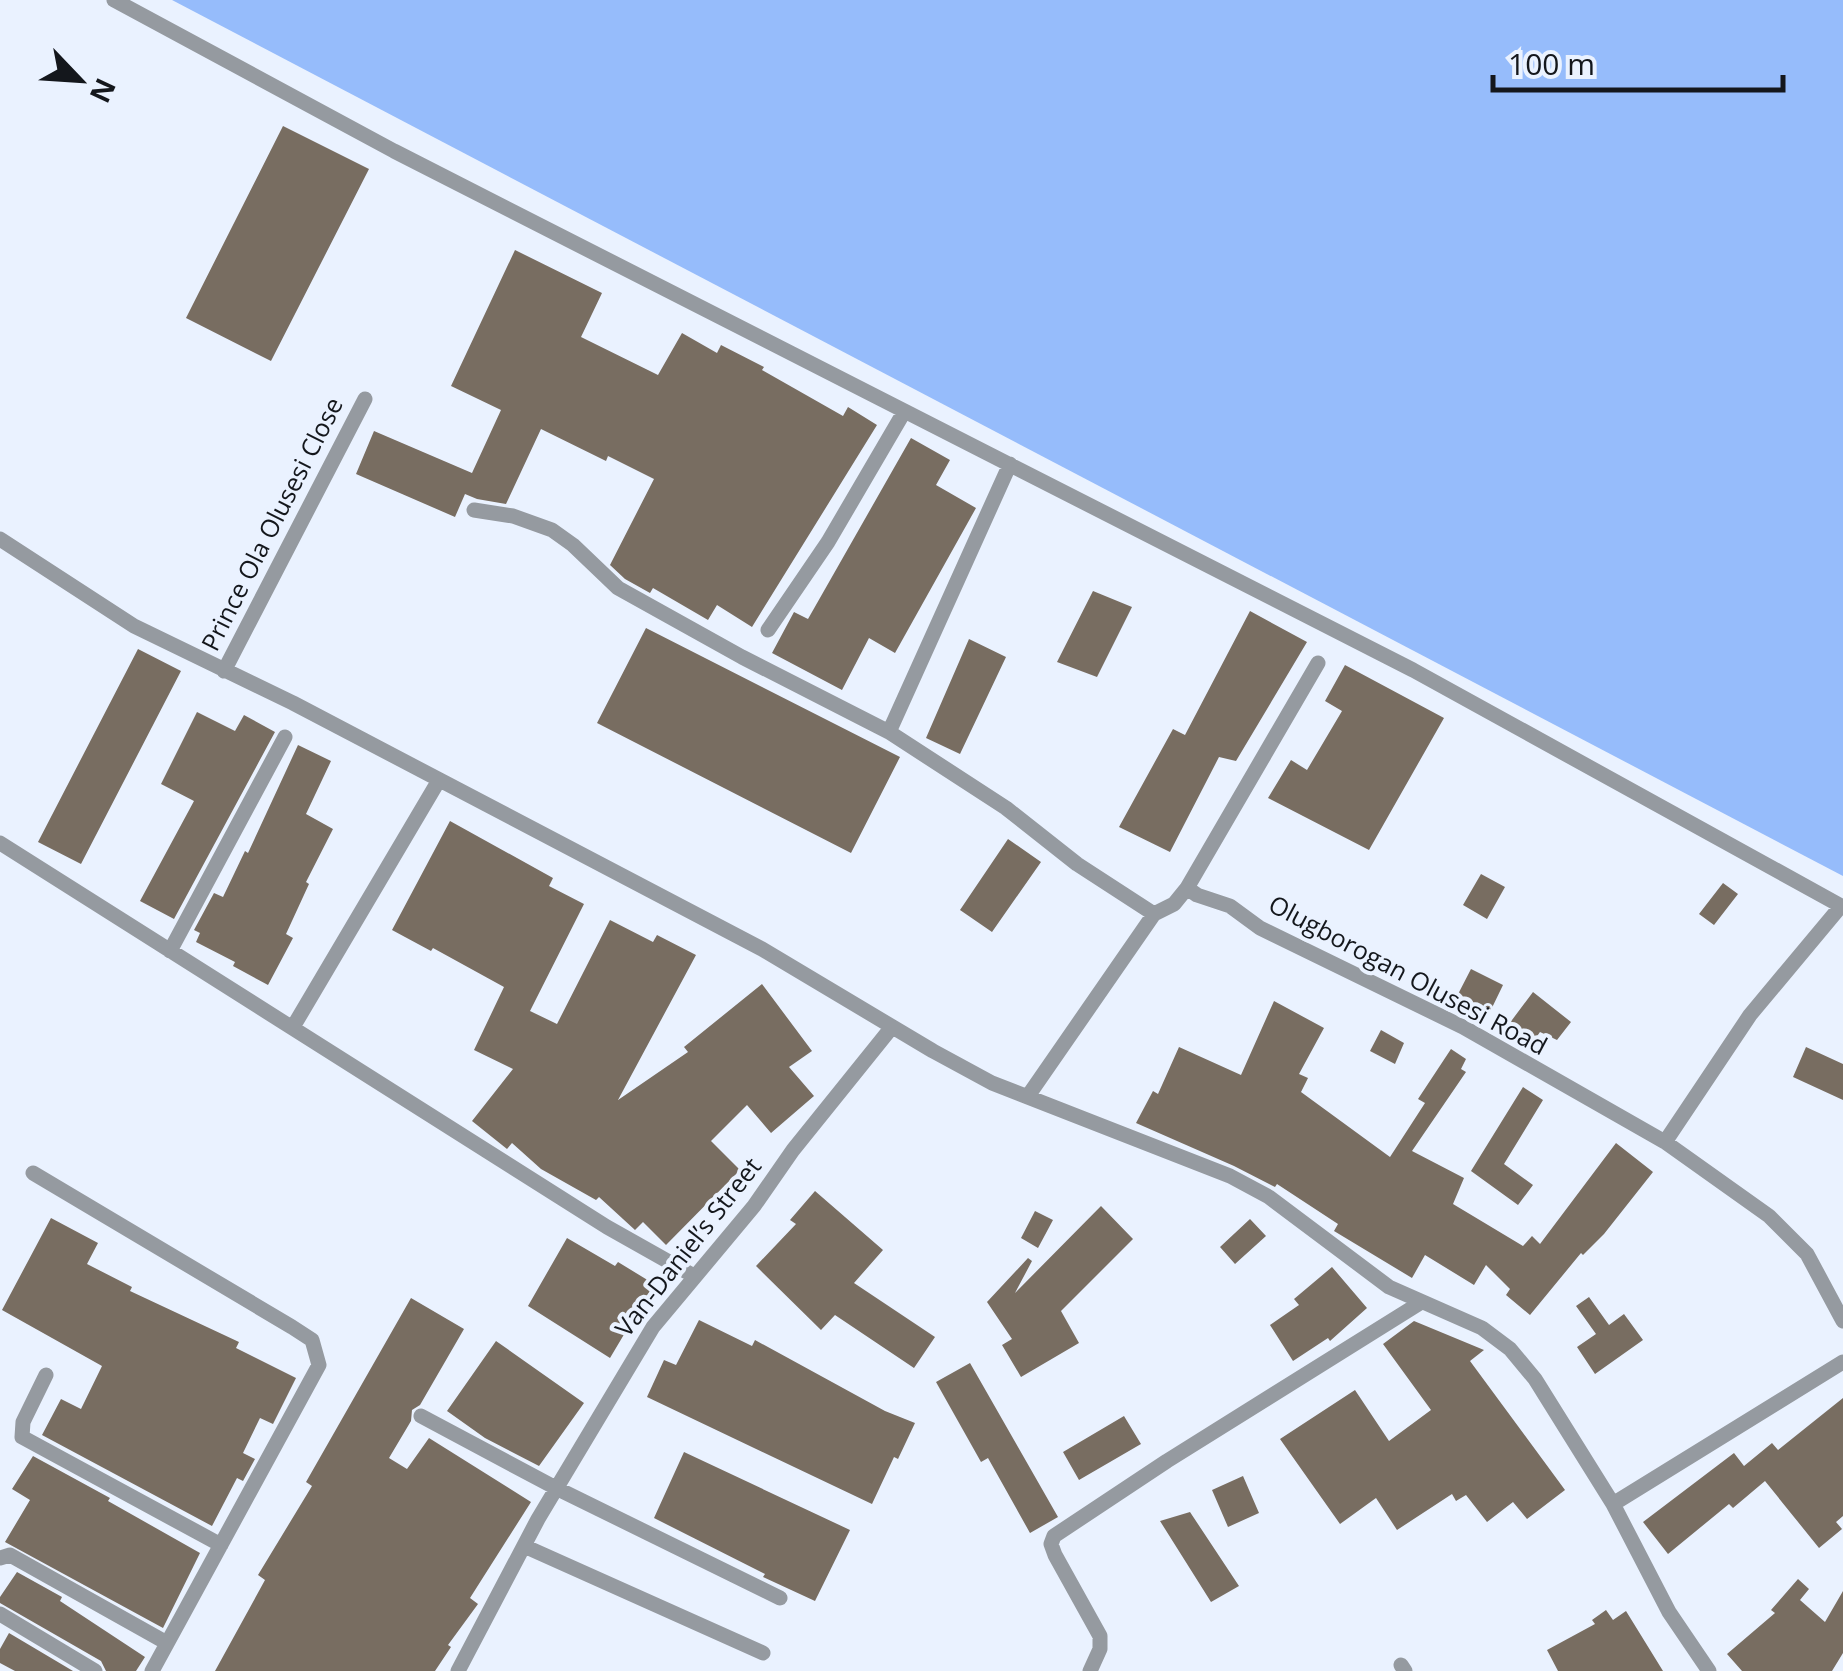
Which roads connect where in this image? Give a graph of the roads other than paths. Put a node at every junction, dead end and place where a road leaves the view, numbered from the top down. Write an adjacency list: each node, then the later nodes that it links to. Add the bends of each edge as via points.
1 (114, 0): 3 (street)
2 (365, 399): 9 (street, Prince Ola Olusesi Close)
3 (904, 412): 4 (street); 7 (street)
4 (1010, 464): 10 (street); 15 (street, via 1412,670)
5 (474, 510): 10 (street, via 552,530 618,588)
6 (0, 539): 9 (street, via 134,626)
7 (768, 630)
8 (1318, 662): 14 (street)
9 (224, 671): 12 (street)
10 (889, 732): 16 (street)
11 (286, 737): 17 (street)
12 (439, 780): 18 (street, via 762,949); 19 (street)
13 (0, 843): 17 (street)
14 (1187, 888): 16 (street); 21 (street, Olugborogan Olusesi Road, via 1463,1027)
15 (1842, 907): 21 (street, via 1750,1014)
16 (1154, 914): 20 (street)
17 (170, 951): 19 (street)
18 (892, 1027): 20 (street); 23 (street, Van-Daniel’s Street)
19 (293, 1028): 23 (street)
20 (1028, 1096): 26 (street, via 1270,1197 1359,1267)
21 (1665, 1142): 25 (street, Olugborogan Olusesi Road, via 1769,1216 1807,1254)
22 (34, 1173): 33 (street, via 312,1340 319,1366)
23 (694, 1276): 31 (street, Van-Daniel’s Street, via 653,1327)
24 (1843, 1286): 25 (street)
25 (1829, 1297): 27 (street, Olugborogan Olusesi Road)
26 (1420, 1303): 32 (street, via 1482,1328 1510,1350); 43 (street, via 1054,1536 1054,1555 1100,1636)
27 (1843, 1321)
28 (1843, 1362): 32 (street)
29 (46, 1375): 33 (street, via 22,1436)
30 (421, 1416): 31 (street)
31 (556, 1488): 34 (street, Van-Daniel’s Street); 36 (street)
32 (1613, 1504): 44 (street)
33 (221, 1545): 38 (street)
34 (524, 1546): 39 (street); 42 (street, Van-Daniel’s Street)
35 (0, 1558): 38 (street, via 10,1556)
36 (780, 1598)
37 (0, 1614): 40 (street)
38 (167, 1643): 41 (street)
39 (762, 1653)
40 (94, 1671)
41 (152, 1671)
42 (458, 1671)
43 (1090, 1671)
44 (1708, 1671)

